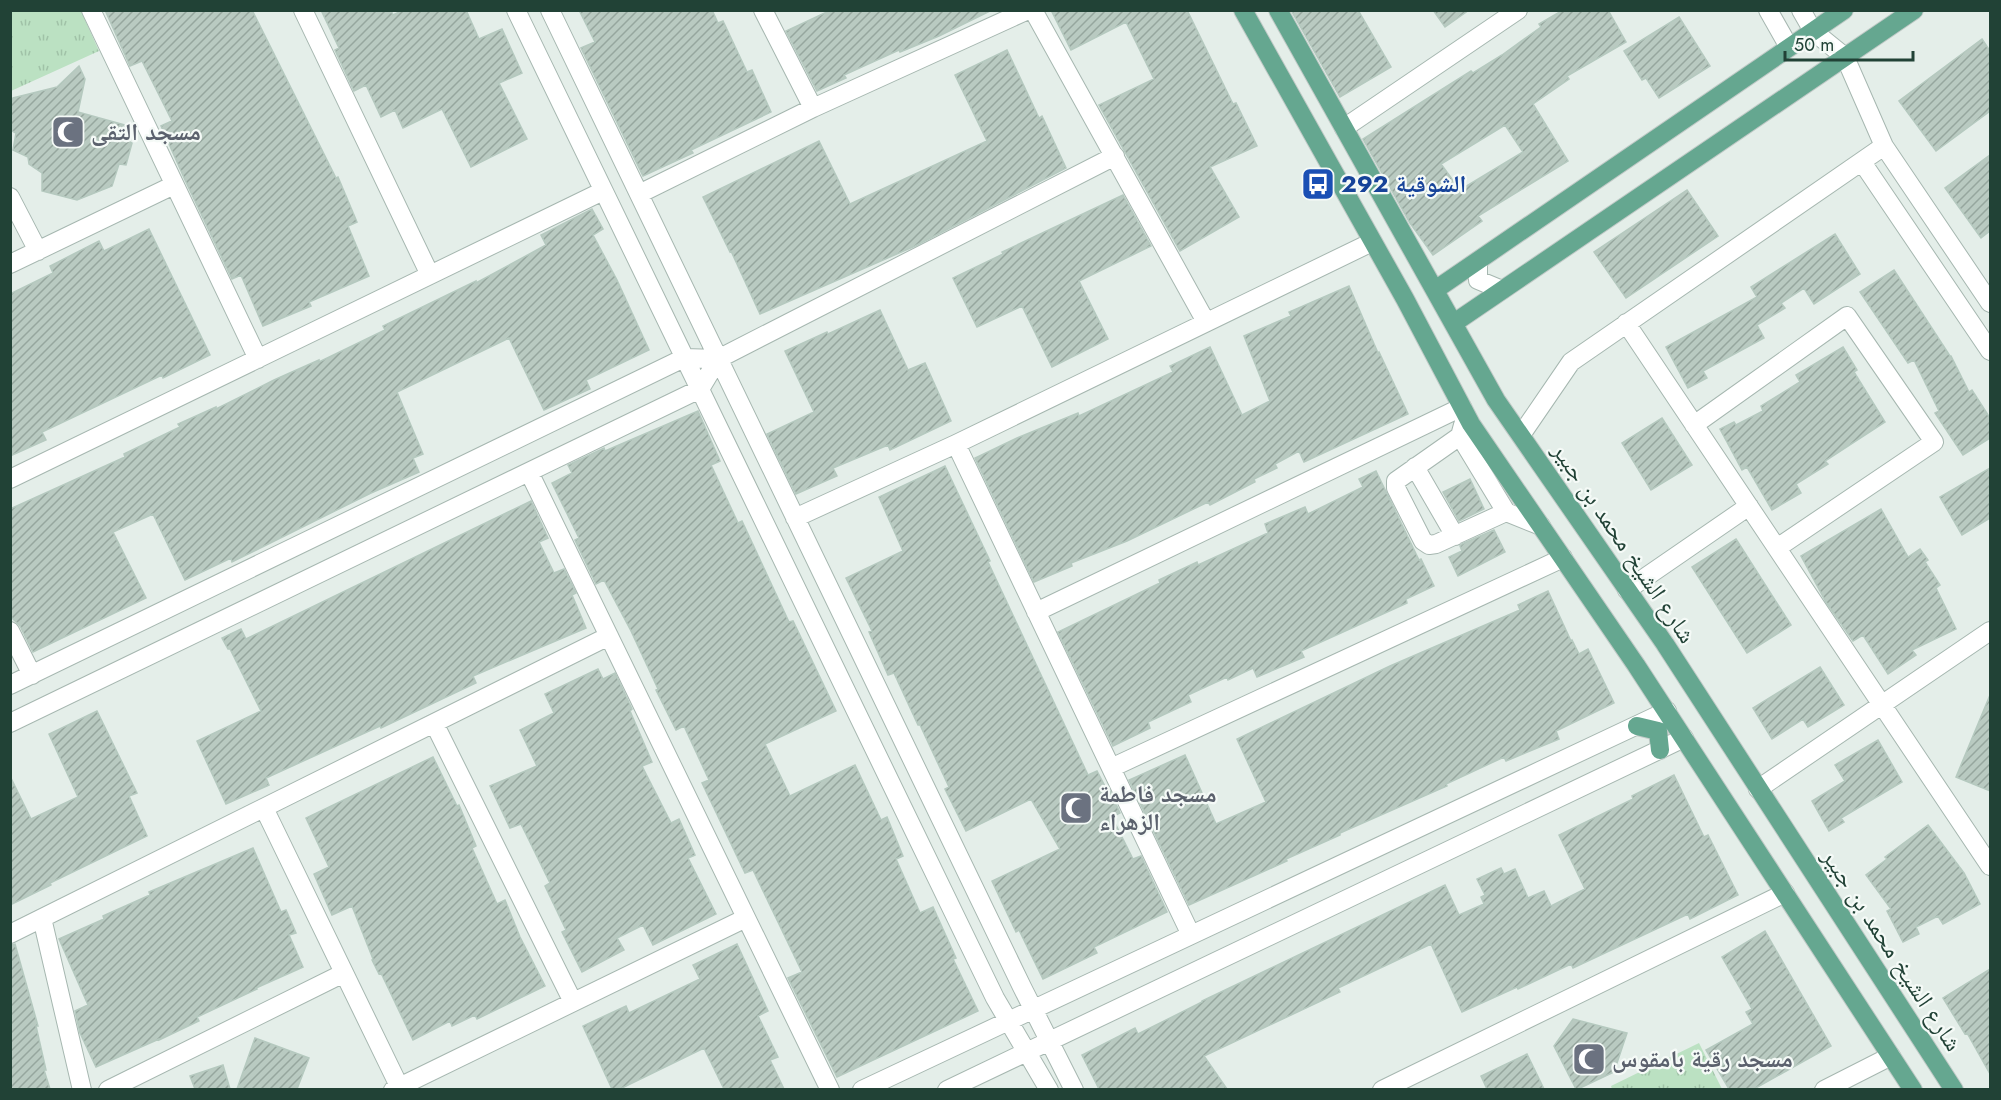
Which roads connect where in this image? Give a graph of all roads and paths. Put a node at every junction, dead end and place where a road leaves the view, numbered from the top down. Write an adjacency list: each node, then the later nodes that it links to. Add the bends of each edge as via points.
1 (91, 10): 23 (street)
2 (303, 10): 31 (street)
3 (516, 10): 24 (street)
4 (550, 10): 25 (street)
5 (763, 10): 18 (street)
6 (1028, 10): 18 (street)
7 (1033, 10): 21 (street)
8 (1243, 10): 27 (main road)
9 (1278, 10): 19 (main road, شارع الشيخ محمد بن جبير)
10 (1518, 10): 19 (street)
11 (1768, 10): 16 (street)
12 (1801, 10): 15 (street)
13 (1844, 10): 15 (main road)
14 (1914, 10): 17 (main road)
15 (1813, 31): 16 (main road); 17 (street)
16 (1789, 47): 29 (main road)
17 (1845, 57): 20 (street); 33 (main road)
18 (813, 108): 25 (street)
19 (1344, 129): 32 (main road, شارع الشيخ محمد بن جبير)
20 (1884, 146): 22 (street); 34 (street)
21 (1115, 156): 35 (street); 41 (street)
22 (1862, 162): 37 (street); 38 (street)
23 (174, 185): 28 (street); 40 (street)
24 (603, 191): 31 (street); 39 (street)
25 (639, 194): 41 (street)
26 (10, 197): 28 (street)
27 (1372, 242): 35 (street); 43 (main road)
28 (38, 251): 30 (street)
29 (1478, 261): 32 (main road); 33 (street, via 1478,280)
30 (10, 264)
31 (430, 275): 40 (street)
32 (1435, 290): 36 (main road, شارع الشيخ محمد بن جبير)
33 (1502, 290): 36 (main road)
34 (1990, 303)
35 (1206, 322): 47 (street)
36 (1454, 323): 45 (main road, شارع الشيخ محمد بن جبير)
37 (1626, 323): 44 (street); 45 (street, via 1571,362)
38 (1990, 351)
39 (684, 358): 41 (street); 42 (street); 63 (street)
40 (258, 359): 50 (street)
41 (718, 359): 42 (street); 53 (street)
42 (700, 389): 49 (street); 84 (street)
43 (1464, 411): 46 (street); 54 (main road); 59 (street)
44 (1695, 425): 51 (street); 56 (street, via 1847,316 1934,442)
45 (1521, 435): 58 (main road, شارع الشيخ محمد بن جبير)
46 (1460, 436): 48 (street); 52 (street)
47 (956, 444): 53 (street); 59 (street)
48 (1415, 467): 55 (street); 55 (street, via 1396,481 1396,488 1423,541 1429,546)
49 (529, 472): 62 (street); 67 (street)
50 (10, 479)
51 (1749, 506): 56 (street); 58 (street)
52 (1506, 513): 54 (street); 55 (street)
53 (795, 518): 83 (street)
54 (1541, 526): 57 (main road)
55 (1455, 536)
56 (1777, 548): 65 (street)
57 (1563, 558): 66 (main road); 72 (street)
58 (1627, 590): 73 (main road, شارع الشيخ محمد بن جبير)
59 (1036, 612): 72 (street)
60 (10, 631): 63 (street)
61 (1990, 631): 65 (street)
62 (609, 636): 68 (street); 78 (street)
63 (32, 675): 64 (street)
64 (10, 685)
65 (1882, 705): 73 (street); 75 (street)
66 (1667, 711): 69 (street); 70 (main road)
67 (10, 723)
68 (434, 723): 74 (street); 82 (street)
69 (1636, 726): 71 (main road, via 1658,731); 80 (street)
70 (1684, 738): 71 (street); 76 (main road)
71 (1660, 750): 85 (street)
72 (1111, 768): 80 (street)
73 (1758, 789): 99 (main road, شارع الشيخ محمد بن جبير)
74 (264, 808): 77 (street); 81 (street)
75 (1990, 866)
76 (1785, 893): 87 (main road); 96 (street)
77 (42, 918): 79 (street); 89 (street)
78 (746, 918): 82 (street); 91 (street)
79 (10, 934)
80 (1191, 935): 83 (street)
81 (344, 973): 88 (street); 90 (street)
82 (573, 1002): 88 (street)
83 (1033, 1010): 84 (street); 85 (street)
84 (1008, 1021): 86 (street); 92 (street)
85 (1049, 1041): 86 (street); 95 (street)
86 (1027, 1052): 93 (street); 94 (street)
87 (1891, 1056): 97 (street); 98 (main road)
88 (396, 1088)
89 (82, 1089)
90 (108, 1089)
91 (830, 1089)
92 (862, 1089)
93 (947, 1089)
94 (1049, 1089)
95 (1074, 1089)
96 (1382, 1089)
97 (1824, 1089)
98 (1913, 1089)
99 (1954, 1089)

